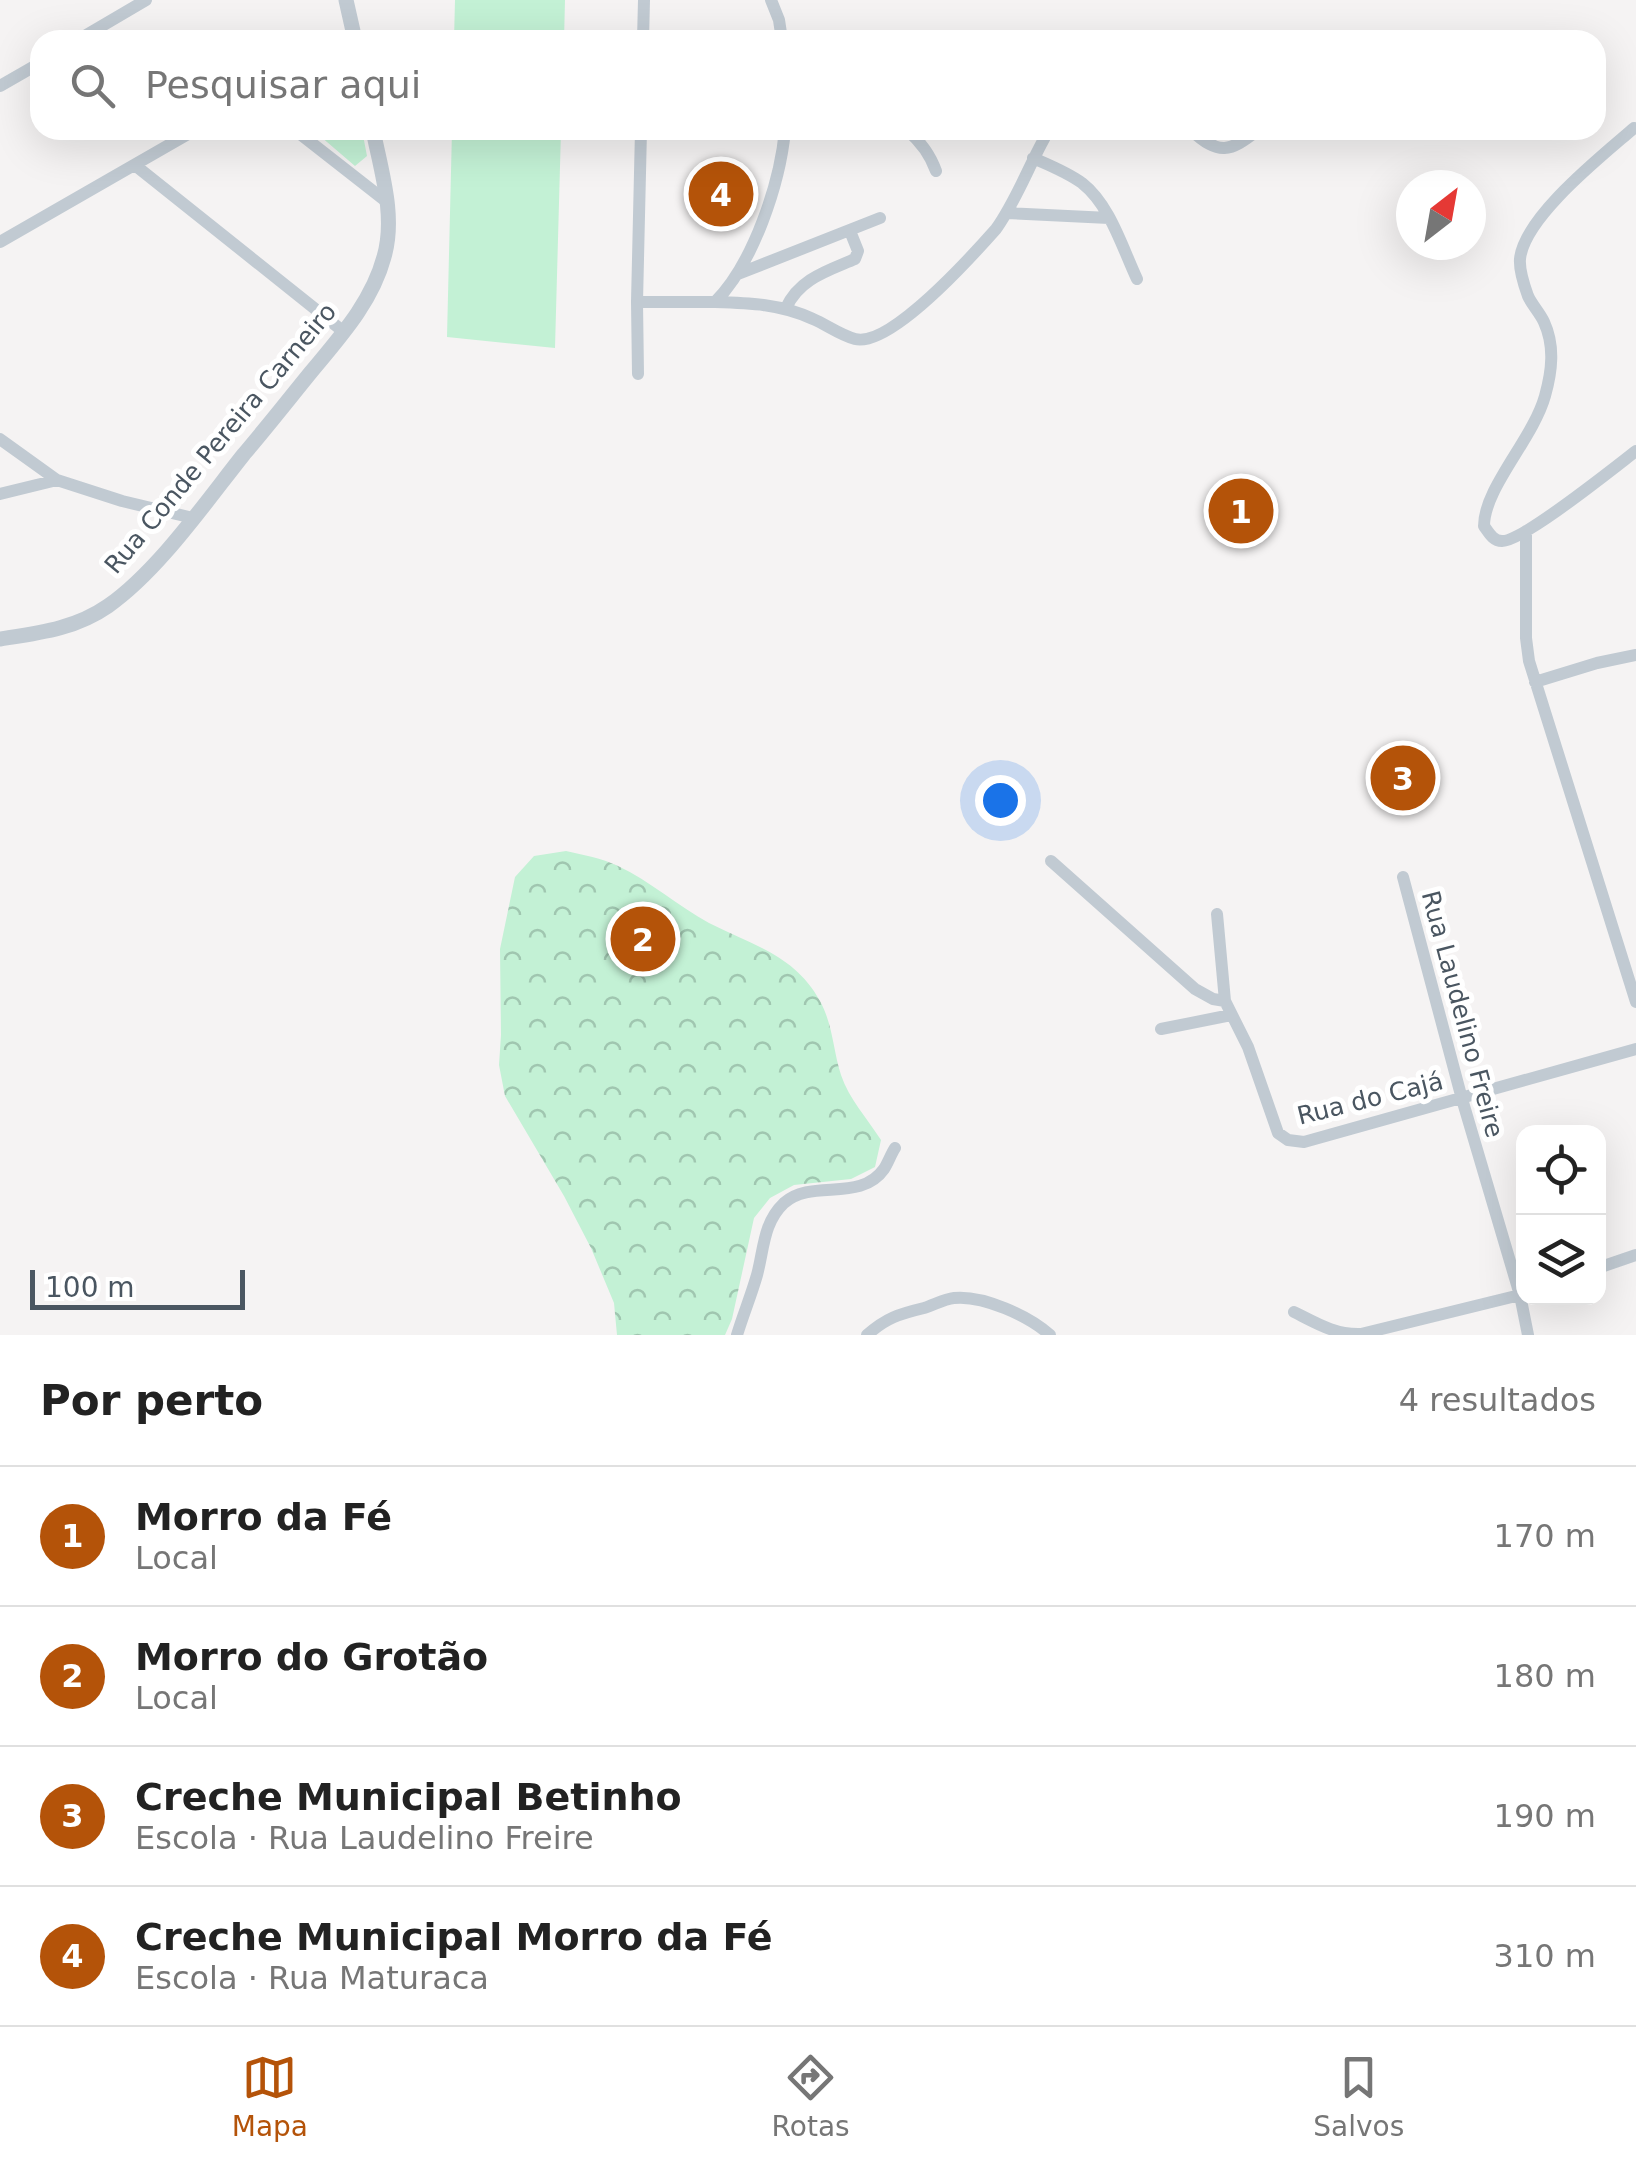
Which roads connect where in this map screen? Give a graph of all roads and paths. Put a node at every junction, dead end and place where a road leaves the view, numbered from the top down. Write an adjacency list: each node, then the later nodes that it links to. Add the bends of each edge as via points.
1 (146, 0): 5 (street)
2 (346, 0): 7 (street)
3 (644, 0): 8 (street)
4 (771, 0): 9 (street)
5 (129, 4): 6 (street)
6 (92, 30)
7 (351, 30)
8 (643, 30)
9 (780, 30)
10 (30, 68): 11 (street)
11 (0, 86)
12 (1634, 128): 43 (street, via 1554,201 1534,224 1520,259 1529,299 1552,345 1550,368 1533,428 1487,504 1484,526 1495,540)
13 (179, 140): 23 (street)
14 (308, 140): 25 (street)
15 (375, 140): 25 (street, Rua Conde Pereira Carneiro)
16 (641, 140): 33 (street)
17 (784, 140): 31 (street, via 762,222)
18 (919, 140): 24 (street)
19 (1043, 140): 22 (street)
20 (1204, 140): 21 (street, via 1224,150)
21 (1245, 140)
22 (1033, 158): 26 (street); 28 (street, via 1084,184)
23 (136, 166): 30 (street); 36 (street)
24 (936, 171)
25 (387, 202): 36 (street, Rua Conde Pereira Carneiro, via 389,232 379,273)
26 (1008, 213): 28 (street); 35 (street, via 908,316 878,337 856,340)
27 (880, 218): 29 (street)
28 (1109, 218): 32 (street)
29 (850, 230): 31 (street); 35 (street, via 855,259 808,280)
30 (0, 242)
31 (738, 274): 34 (street)
32 (1137, 279)
33 (637, 302): 34 (street); 37 (street)
34 (715, 302): 35 (street)
35 (786, 308)
36 (344, 332): 42 (street, Rua Conde Pereira Carneiro)
37 (638, 374)
38 (0, 439): 40 (street)
39 (1636, 451): 43 (street)
40 (57, 480): 41 (street); 42 (street)
41 (0, 494)
42 (193, 518): 44 (street, Rua Conde Pereira Carneiro, via 105,608 65,627)
43 (1526, 532): 46 (street, via 1526,638)
44 (0, 639)
45 (1636, 656): 46 (street)
46 (1535, 682): 51 (street)
47 (1052, 861): 50 (street, via 1195,989)
48 (1402, 878): 55 (street, Rua Laudelino Freire)
49 (1218, 914): 50 (street)
50 (1225, 1000): 52 (street)
51 (1636, 1002)
52 (1231, 1015): 53 (street); 55 (street, Rua do Cajá, via 1278,1133 1288,1140 1304,1142)
53 (1161, 1030)
54 (1636, 1049): 55 (street, Rua do Cajá)
55 (1462, 1099): 59 (street, Rua Laudelino Freire)
56 (894, 1148): 63 (street, via 883,1172 862,1186 787,1200 770,1220)
57 (1636, 1255): 58 (street)
58 (1606, 1265)
59 (1516, 1274)
60 (1516, 1295): 62 (street, via 1361,1334 1329,1330)
61 (1524, 1305): 66 (street, Rua Laudelino Freire)
62 (1294, 1312)
63 (737, 1335)
64 (867, 1335): 65 (street, via 901,1312 978,1298)
65 (1050, 1335)
66 (1528, 1335)

